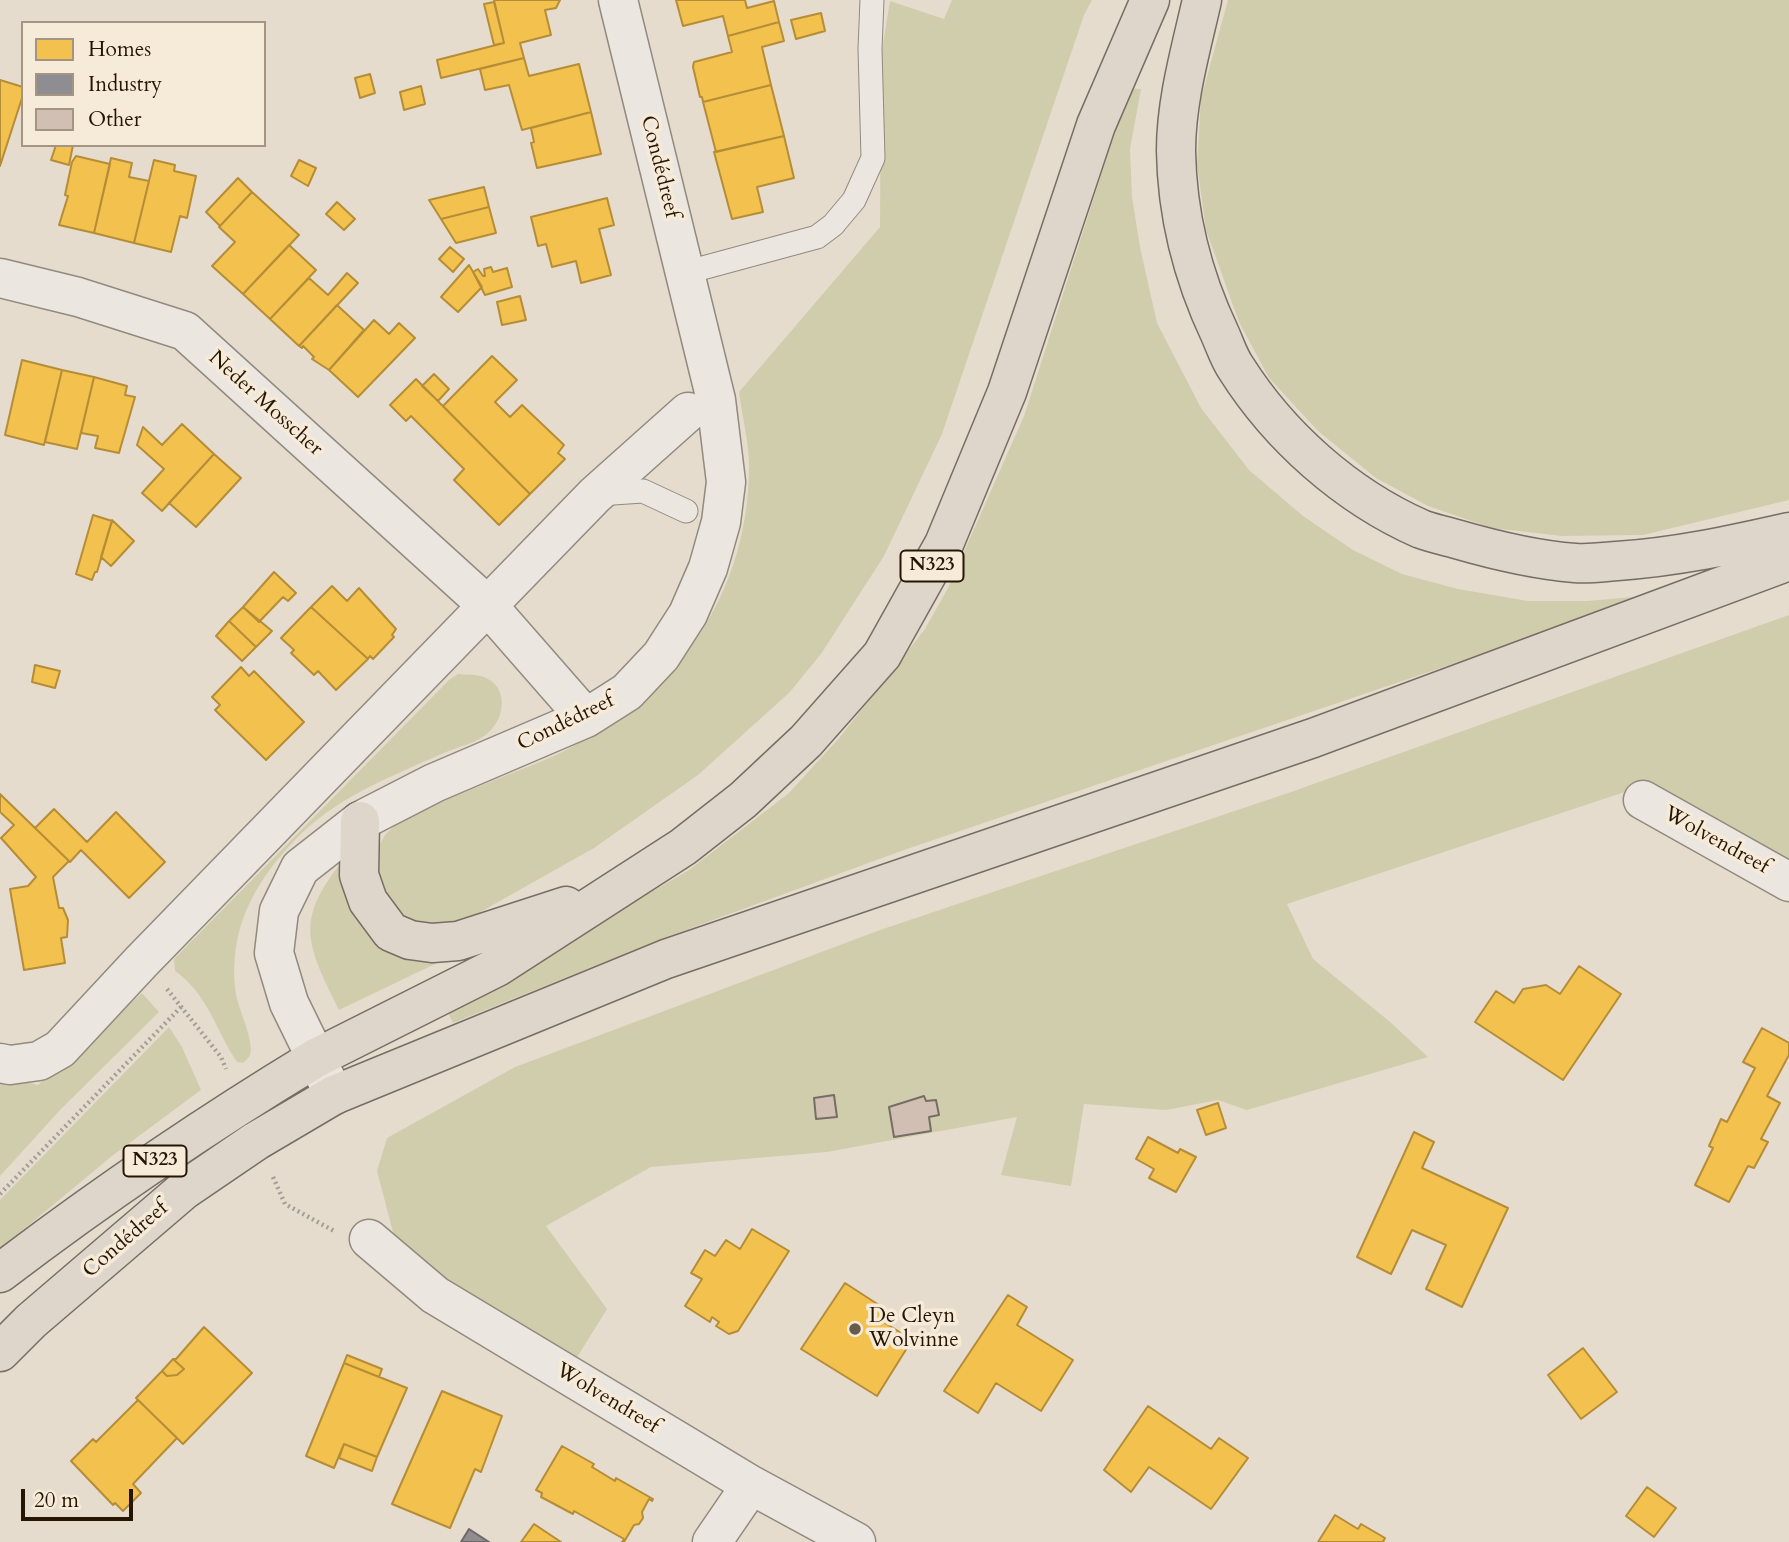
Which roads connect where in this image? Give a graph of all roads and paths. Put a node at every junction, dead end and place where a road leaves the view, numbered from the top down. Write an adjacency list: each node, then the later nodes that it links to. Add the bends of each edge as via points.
1 (618, 0): 5 (street, Condédreef)
2 (872, 0): 5 (lane, via 873,159 854,201 817,237)
3 (1150, 0): 17 (main road, N323, via 1096,125 1007,392 944,544 882,655 806,741 743,800)
4 (1202, 0): 10 (main road, via 1183,88 1176,149 1180,208 1193,263 1234,366 1264,408 1311,456 1364,498 1421,529 1530,556 1577,563 1654,558)
5 (684, 273): 13 (street, Condédreef, via 705,345 723,442 726,482 721,522 688,614 661,656 627,692)
6 (0, 278): 12 (street, Neder Mosscher, via 185,331)
7 (688, 412): 8 (street)
8 (595, 495): 9 (lane, via 643,491); 12 (street)
9 (686, 511)
10 (1789, 532)
11 (1789, 561): 21 (main road, N323, via 1313,738 666,959)
12 (488, 606): 13 (street, Neder Mosscher); 20 (street, via 60,1049 39,1061)
13 (586, 718): 15 (street, Condédreef, via 434,783)
14 (1643, 800): 16 (street, Wolvendreef)
15 (360, 821): 17 (main road, via 359,875 368,901 391,932 410,940 458,942 572,904); 19 (street, Condédreef, via 300,868 279,911 274,953 289,1003)
16 (1789, 882)
17 (606, 899): 19 (main road, N323, via 497,967)
18 (181, 1007): 22 (path)
19 (316, 1058): 21 (street, Condédreef); 24 (main road, Condédreef / N323, via 91,1205)
20 (0, 1063)
21 (334, 1095): 25 (main road, Condédreef / N323, via 184,1190)
22 (0, 1194)
23 (369, 1239): 26 (street, Wolvendreef, via 435,1295)
24 (0, 1273)
25 (0, 1352)
26 (751, 1485): 27 (street); 28 (street, Wolvendreef)
27 (712, 1542)
28 (856, 1542)

